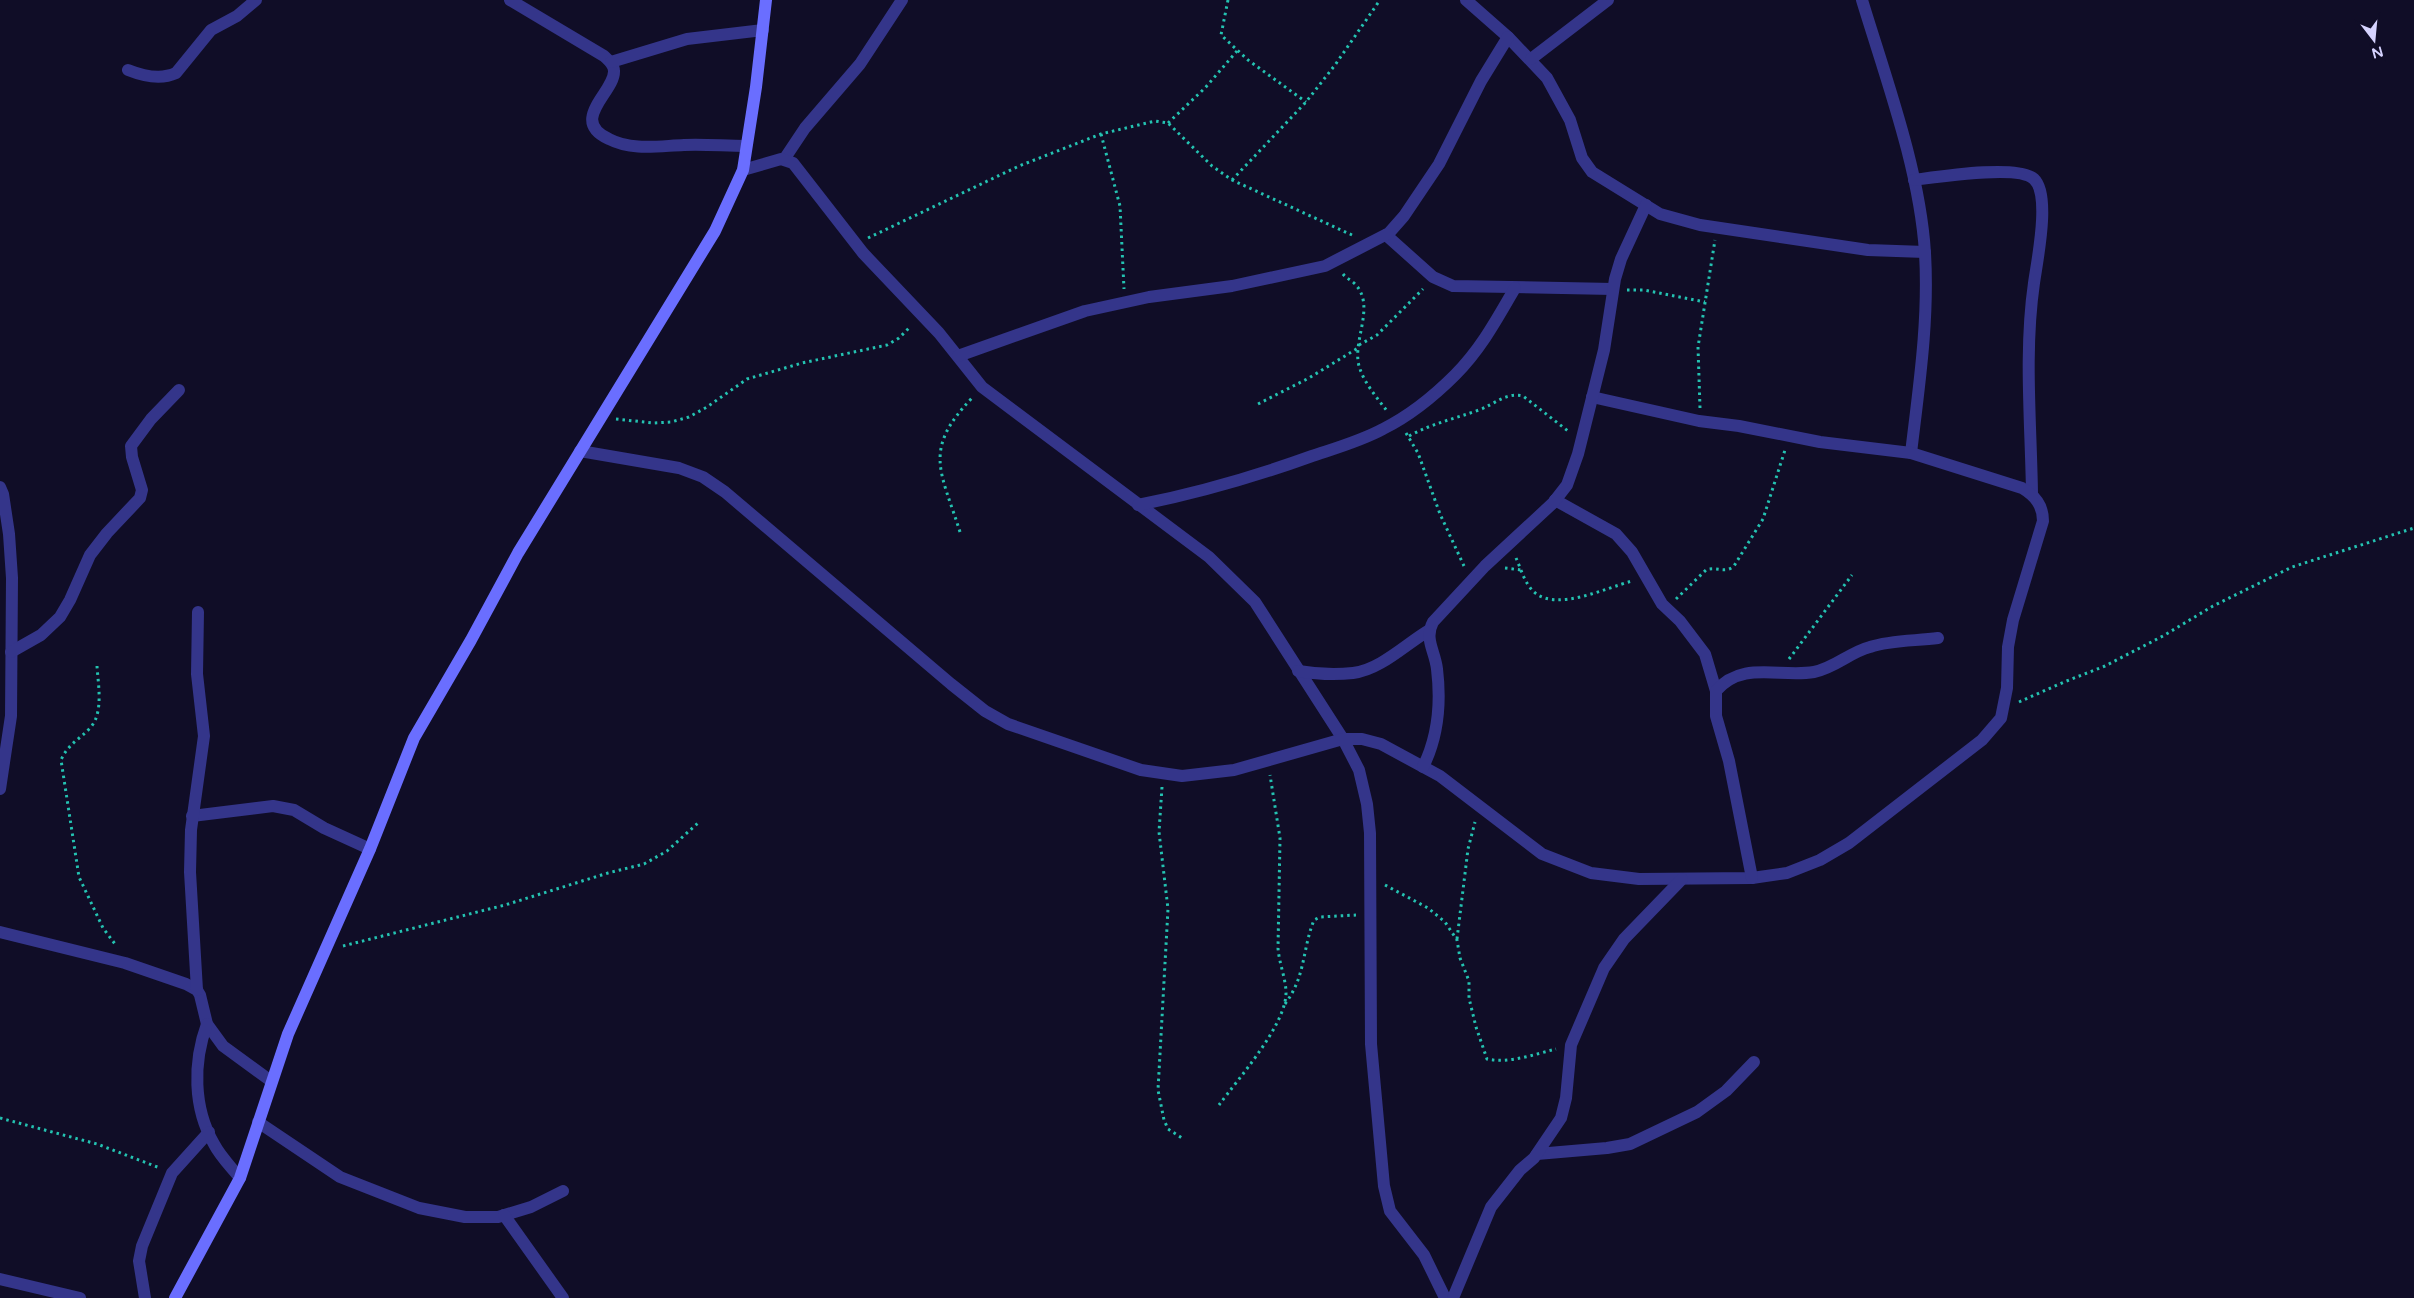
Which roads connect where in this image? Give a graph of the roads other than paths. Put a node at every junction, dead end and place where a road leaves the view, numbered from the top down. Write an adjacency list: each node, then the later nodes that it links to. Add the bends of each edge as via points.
1 (256, 0): 12 (street, via 237,16 211,30 176,73 152,77)
2 (510, 0): 11 (street)
3 (766, 0): 8 (street)
4 (902, 0): 14 (street, via 860,64 805,128)
5 (1608, 0): 10 (street)
6 (1862, 0): 16 (street)
7 (1469, 1): 9 (street)
8 (762, 30): 11 (street, via 687,39); 13 (street)
9 (1508, 37): 10 (street); 18 (street, via 1481,80 1439,164 1404,216)
10 (1531, 60): 17 (street, via 1558,97 1570,120 1582,158 1592,172)
11 (611, 62): 13 (street, via 615,73 592,115 595,128 606,138 624,146)
12 (128, 70)
13 (746, 146): 15 (street)
14 (785, 158): 15 (street); 22 (street, via 800,170 856,244)
15 (743, 170): 25 (street, via 715,231)
16 (1914, 180): 19 (street); 28 (street, via 2005,173 2030,176 2040,191 2040,237 2029,357)
17 (1646, 205): 19 (street, via 1660,214 1716,228 1868,250); 21 (street, via 1621,259)
18 (1386, 235): 20 (street, via 1433,277 1453,286); 22 (street, via 1331,263 1232,286 1085,311)
19 (1925, 252): 26 (street, via 1927,318)
20 (1516, 288): 21 (street); 30 (street, via 1476,352 1441,388 1396,422 1348,444 1283,466 1198,493)
21 (1613, 289): 24 (street, via 1604,350)
22 (958, 356): 30 (street, via 982,387)
23 (179, 390): 34 (street, via 151,419 132,446 142,490 140,498 90,555 60,617 41,635)
24 (1592, 397): 26 (street, via 1699,421); 29 (street, via 1567,485)
25 (580, 451): 37 (street, via 679,468 704,477 985,711 1008,724 1141,770 1182,776 1234,770); 41 (street, via 518,553 414,738)
26 (1911, 453): 28 (street)
27 (0, 487): 34 (street, via 4,494 12,578)
28 (2032, 494): 42 (street, via 2040,505 2043,521 2013,620 2001,718 1982,740 1849,843 1805,868)
29 (1556, 500): 32 (street, via 1471,581); 36 (street, via 1616,534 1632,552 1666,608 1705,654)
30 (1138, 505): 35 (street, via 1209,557 1255,602)
31 (198, 612): 40 (street, via 197,674 204,736)
32 (1428, 631): 35 (street, via 1381,662 1355,673); 38 (street, via 1437,668 1438,696 1434,743)
33 (1938, 638): 36 (street, via 1870,646 1831,667 1812,672 1763,671 1733,676)
34 (11, 652): 39 (street, via 11,716)
35 (1298, 671): 37 (street)
36 (1716, 691): 42 (street, via 1716,716)
37 (1343, 739): 38 (street, via 1381,744); 60 (street, via 1359,770 1370,832 1371,1044 1384,1186 1390,1211 1424,1255)
38 (1424, 767): 43 (street, via 1542,854 1591,873 1639,879)
39 (0, 789)
40 (192, 816): 41 (street, via 273,806 294,810); 45 (street, via 190,872)
41 (370, 849): 48 (street, via 288,1034)
42 (1752, 878): 43 (street)
43 (1682, 879): 51 (street, via 1614,951 1598,980 1571,1046 1561,1118)
44 (0, 932): 45 (street, via 130,965)
45 (196, 990): 46 (street)
46 (207, 1024): 48 (street, via 223,1046); 50 (street, via 200,1044 196,1086)
47 (1754, 1062): 51 (street, via 1726,1091 1697,1112 1630,1144)
48 (272, 1081): 49 (street)
49 (258, 1122): 52 (street); 54 (street, via 340,1178 419,1208 465,1217)
50 (209, 1132): 52 (street, via 214,1146); 57 (street, via 172,1173 142,1246 139,1261)
51 (1537, 1154): 61 (street, via 1504,1188 1491,1207)
52 (240, 1178): 58 (street)
53 (563, 1191): 54 (street, via 531,1207)
54 (504, 1215): 59 (street)
55 (0, 1279): 56 (street)
56 (80, 1298)
57 (145, 1298)
58 (175, 1298)
59 (563, 1298)
60 (1445, 1298)
61 (1453, 1298)

